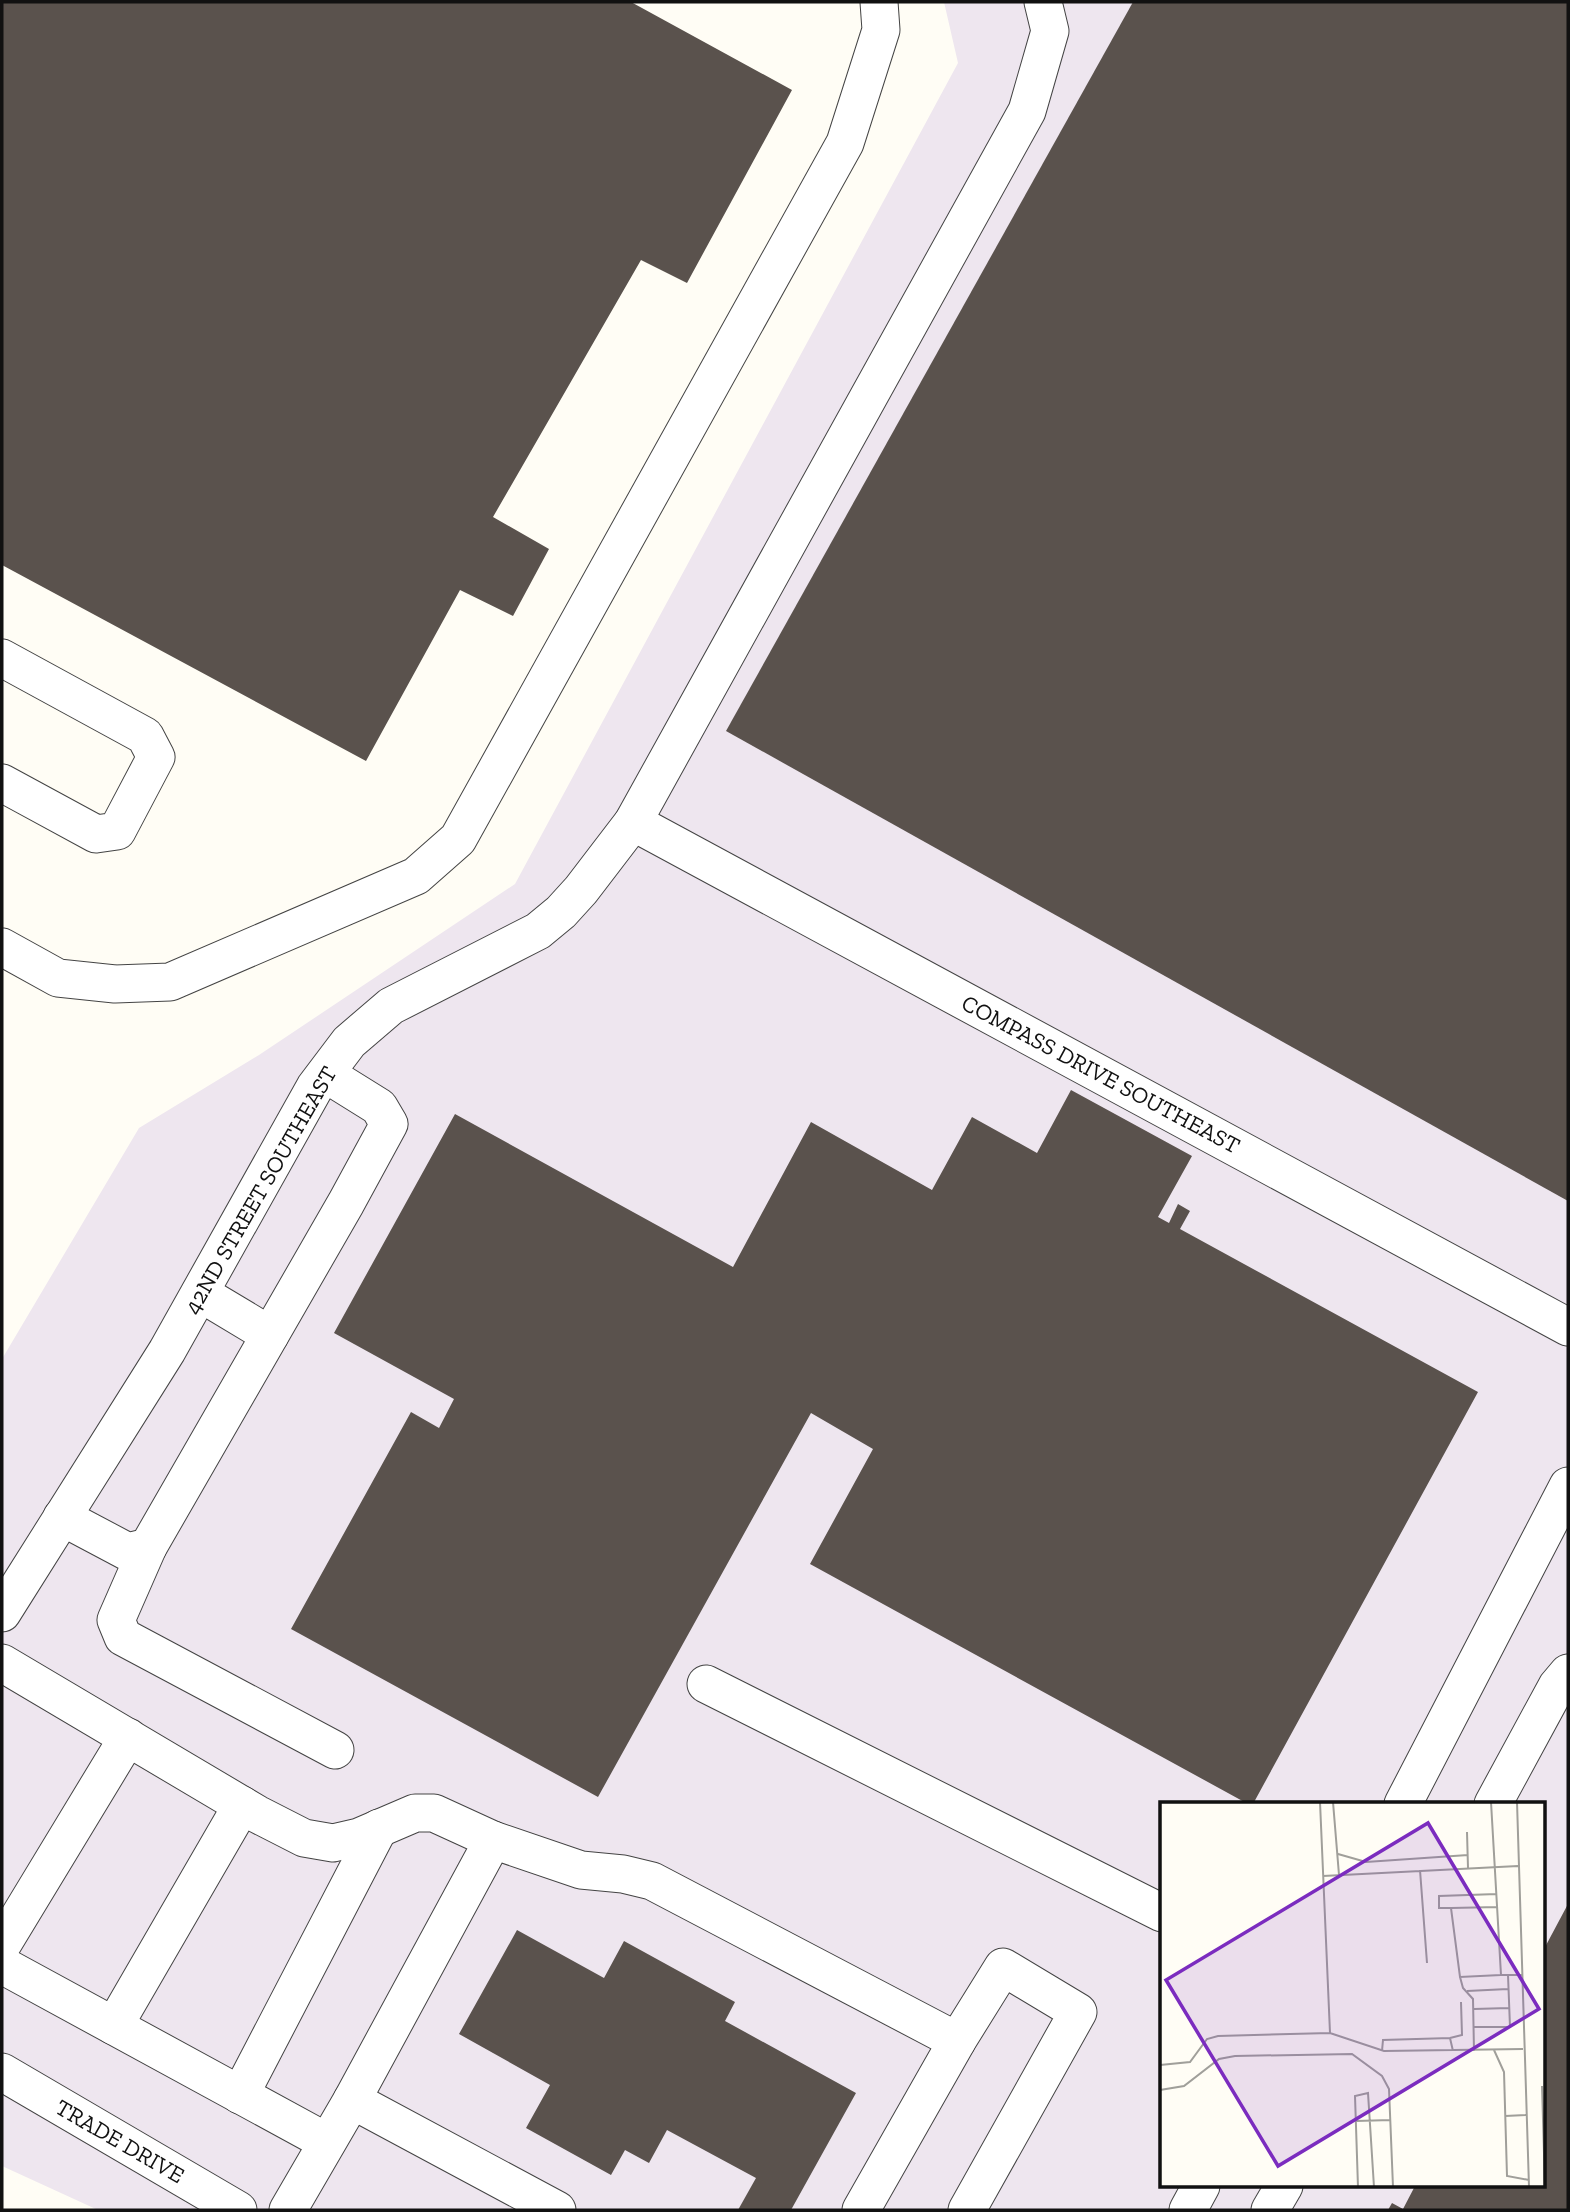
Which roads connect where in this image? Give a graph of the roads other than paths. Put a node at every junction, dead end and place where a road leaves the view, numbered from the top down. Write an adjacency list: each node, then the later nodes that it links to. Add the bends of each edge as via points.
1 (879, 2): 6 (street, via 881,30 845,143 458,839 416,876 170,982 115,984 58,978)
2 (1043, 2): 5 (street, 42ND STREET SOUTHEAST, via 1050,31 1027,111)
3 (2, 658): 4 (street, via 145,736 156,757 117,831 96,834)
4 (2, 783)
5 (633, 822): 7 (street, 42ND STREET SOUTHEAST, via 581,890 538,931 391,1006 349,1042); 9 (street, COMPASS DRIVE SOUTHEAST)
6 (2, 947)
7 (326, 1074): 8 (street, 42ND STREET SOUTHEAST); 10 (street, via 379,1107 388,1124)
8 (200, 1293): 10 (street); 12 (street, 42ND STREET SOUTHEAST)
9 (1568, 1328)
10 (270, 1335): 13 (street)
11 (1568, 1486): 20 (street)
12 (62, 1517): 13 (street, via 128,1552); 14 (street, 42ND STREET SOUTHEAST)
13 (148, 1547): 19 (street, via 116,1620 123,1637)
14 (2, 1613)
15 (2, 1664): 18 (street)
16 (1568, 1674): 21 (street, via 1557,1685)
17 (706, 1684): 25 (street)
18 (128, 1737): 22 (street); 26 (street)
19 (335, 1750)
20 (1404, 1802)
21 (1494, 1802)
22 (242, 1805): 23 (street, via 304,1838 333,1843); 28 (street)
23 (379, 1828): 24 (street, via 415,1813 434,1813); 31 (street)
24 (493, 1840): 29 (street, via 581,1870 652,1881); 32 (street)
25 (1160, 1912)
26 (2, 1945)
27 (2, 1965): 28 (street)
28 (114, 2026): 31 (street)
29 (957, 2041): 39 (street); 40 (street, via 1003,1967 1078,2012)
30 (2, 2072): 36 (street, TRADE DRIVE)
31 (240, 2095): 33 (street)
32 (352, 2100): 33 (street); 38 (street)
33 (327, 2142): 37 (street)
34 (1200, 2188): 41 (street)
35 (1283, 2188): 42 (street)
36 (238, 2210)
37 (288, 2210)
38 (557, 2210)
39 (861, 2210)
40 (967, 2210)
41 (1188, 2210)
42 (1270, 2210)

